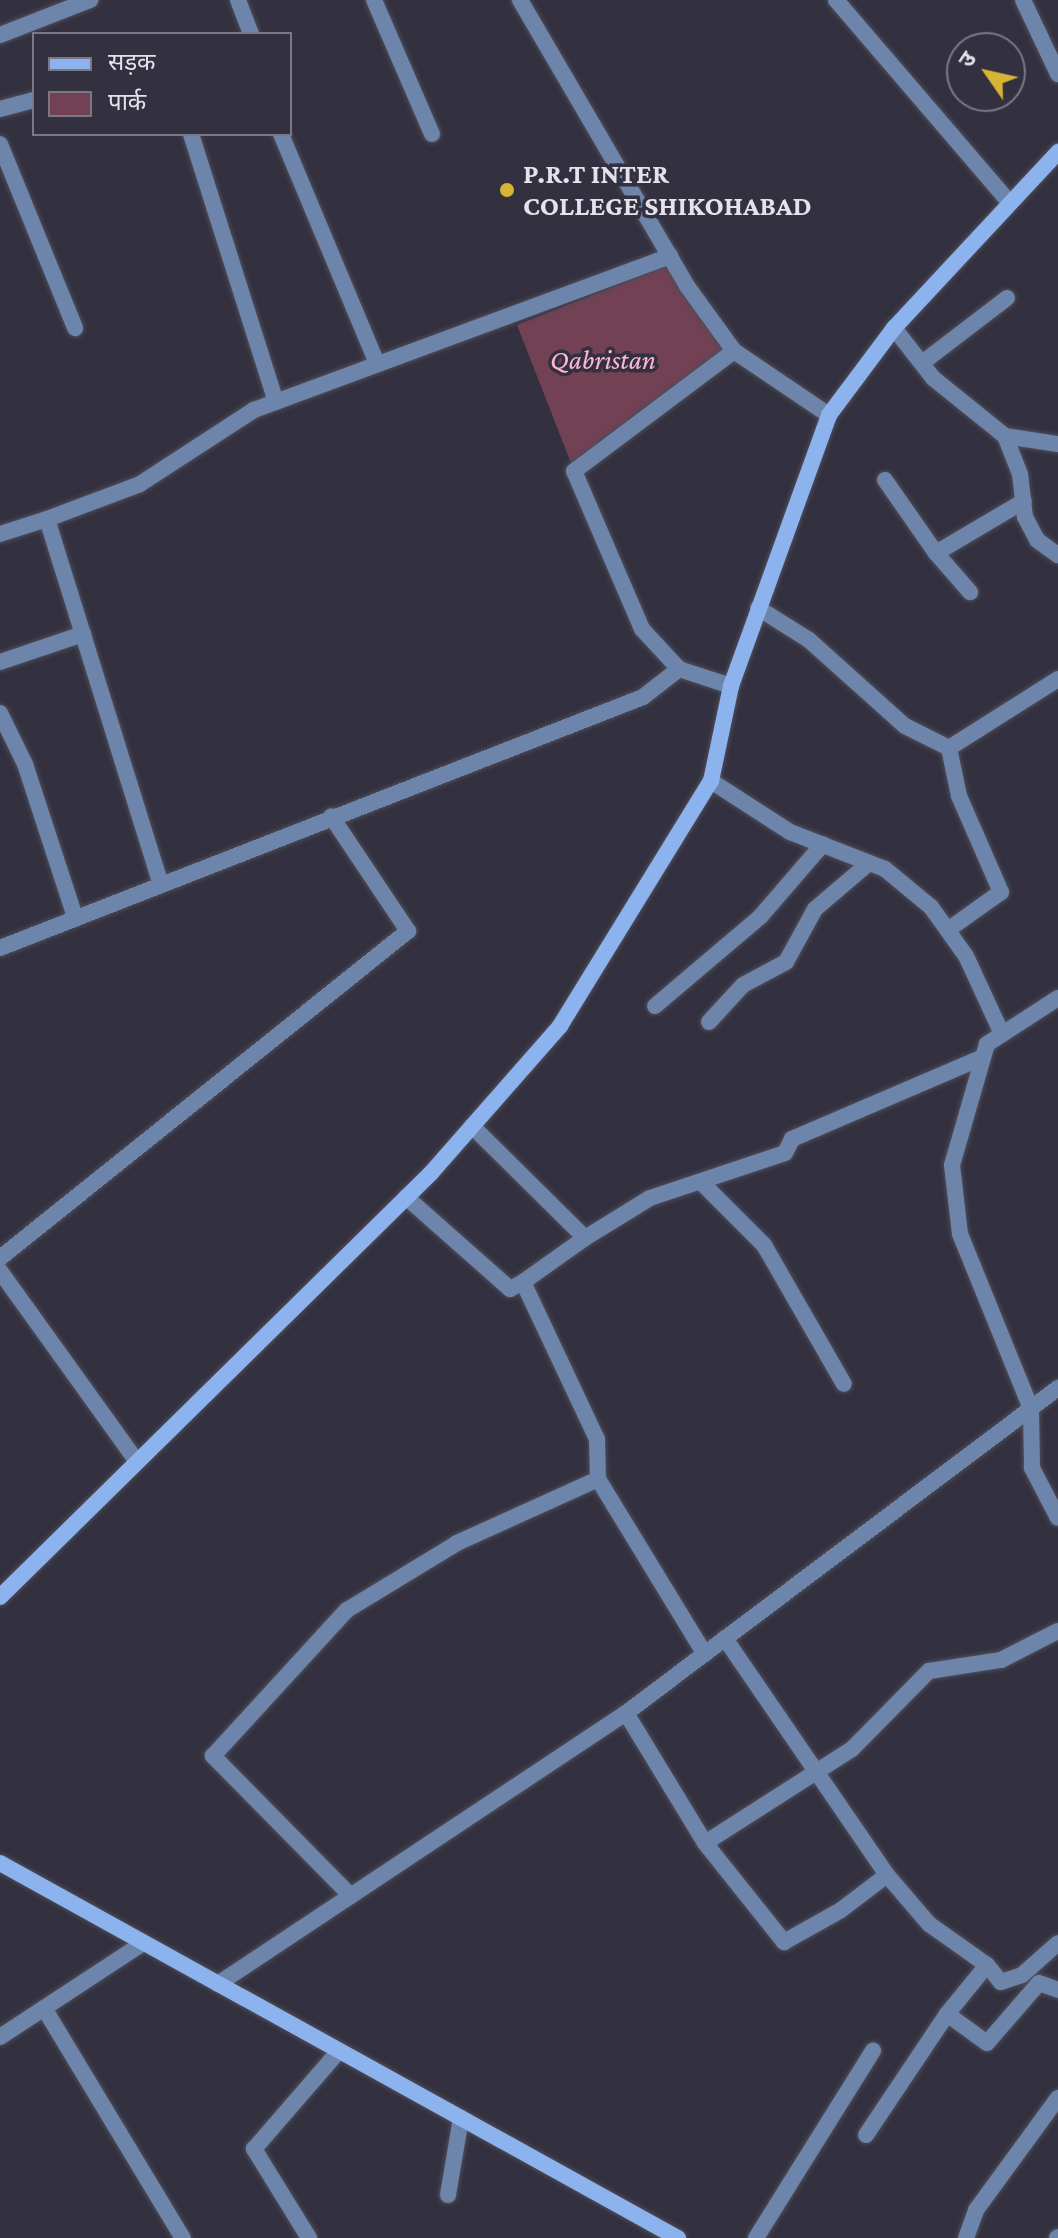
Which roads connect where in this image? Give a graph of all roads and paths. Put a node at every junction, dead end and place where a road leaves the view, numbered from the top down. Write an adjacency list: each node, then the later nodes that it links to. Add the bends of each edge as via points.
1 (90, 0): 8 (street)
2 (238, 0): 7 (street)
3 (374, 0): 12 (street)
4 (520, 0): 18 (street)
5 (836, 0): 17 (street)
6 (1023, 0): 9 (street, via 1037,43)
7 (250, 32)
8 (0, 35)
9 (1058, 74)
10 (32, 101): 11 (street)
11 (0, 109)
12 (432, 134)
13 (192, 136): 25 (street)
14 (282, 136): 24 (street)
15 (0, 144): 20 (street)
16 (1058, 152): 17 (main road)
17 (1008, 201): 21 (main road)
18 (670, 256): 22 (street); 24 (street)
19 (1007, 298): 23 (street)
20 (75, 328)
21 (894, 328): 23 (street); 26 (main road)
22 (734, 351): 26 (street); 39 (street, via 574,471 642,629)
23 (922, 363): 27 (street)
24 (377, 364): 25 (street)
25 (276, 402): 31 (street, via 140,484)
26 (829, 415): 36 (main road)
27 (1005, 436): 28 (street); 30 (street)
28 (1058, 444)
29 (885, 480): 33 (street)
30 (1024, 501): 33 (street); 34 (street, via 1037,540)
31 (47, 519): 32 (street); 37 (street)
32 (0, 534)
33 (936, 553): 35 (street)
34 (1058, 555)
35 (970, 592)
36 (758, 608): 41 (main road); 43 (street, via 809,640 905,726)
37 (83, 634): 38 (street); 48 (street)
38 (0, 662)
39 (679, 669): 41 (street); 45 (street, via 643,697)
40 (1058, 679): 43 (street)
41 (731, 686): 44 (main road)
42 (0, 713): 49 (street, via 25,764)
43 (949, 748): 50 (street, via 959,796 1001,892)
44 (711, 781): 46 (street); 57 (main road, via 560,1026)
45 (331, 816): 48 (street); 61 (street, via 408,931)
46 (823, 844): 47 (street); 53 (street, via 760,917)
47 (869, 863): 50 (street, via 931,907); 54 (street, via 815,909 786,962 743,985)
48 (160, 881): 49 (street)
49 (75, 917): 51 (street)
50 (948, 930): 55 (street)
51 (0, 948)
52 (1058, 998): 55 (street)
53 (655, 1006)
54 (709, 1022)
55 (1002, 1034): 56 (street)
56 (981, 1058): 58 (street, via 792,1139 785,1153); 66 (street, via 952,1165 960,1234)
57 (472, 1126): 59 (main road); 60 (street)
58 (702, 1183): 60 (street, via 650,1198); 64 (street, via 764,1245)
59 (406, 1197): 63 (street, via 510,1289); 67 (main road)
60 (585, 1238): 63 (street)
61 (0, 1258)
62 (0, 1271): 67 (street)
63 (523, 1282): 68 (street, via 597,1439)
64 (844, 1384)
65 (1058, 1388): 66 (street)
66 (1031, 1409): 69 (street, via 1032,1468); 72 (street)
67 (137, 1462): 70 (main road)
68 (598, 1479): 73 (street); 79 (street, via 457,1543 347,1610 213,1756)
69 (1058, 1518)
70 (0, 1597)
71 (1058, 1631): 75 (street, via 1001,1660 929,1671 852,1749)
72 (725, 1638): 73 (street); 75 (street)
73 (705, 1654): 74 (street)
74 (626, 1713): 76 (street); 79 (street)
75 (818, 1771): 76 (street); 78 (street)
76 (705, 1843): 78 (street, via 784,1942 796,1942)
77 (0, 1863): 80 (main road)
78 (887, 1875): 82 (street, via 929,1924)
79 (351, 1896): 83 (street)
80 (143, 1943): 83 (main road); 85 (street)
81 (1058, 1943): 82 (street, via 1022,1975 1001,1982)
82 (987, 1965): 86 (street)
83 (218, 1984): 88 (main road)
84 (1058, 1990): 86 (street, via 1039,1983 987,2043)
85 (44, 2008): 87 (street); 94 (street)
86 (947, 2014): 92 (street)
87 (0, 2037)
88 (339, 2051): 91 (main road); 95 (street, via 254,2149)
89 (873, 2051): 97 (street)
90 (1058, 2098): 98 (street, via 976,2210)
91 (461, 2118): 93 (street); 96 (main road)
92 (866, 2135)
93 (448, 2195)
94 (183, 2238)
95 (309, 2238)
96 (678, 2238)
97 (756, 2238)
98 (966, 2238)

